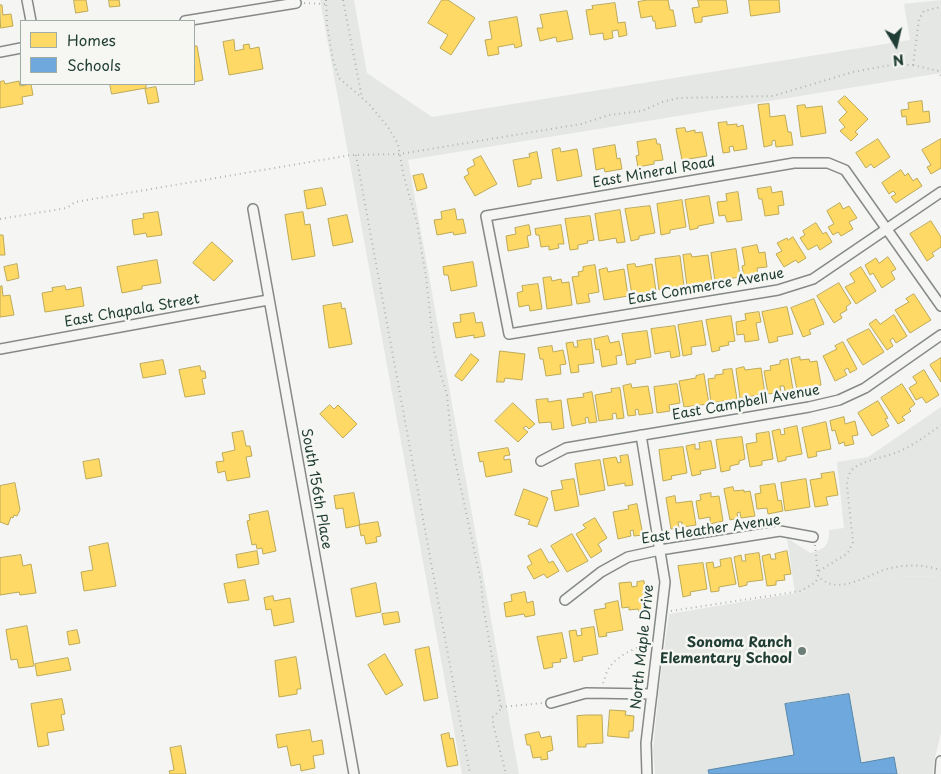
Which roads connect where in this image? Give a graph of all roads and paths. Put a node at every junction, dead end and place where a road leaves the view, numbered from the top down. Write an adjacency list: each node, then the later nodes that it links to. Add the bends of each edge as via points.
1 (27, 0): 7 (street)
2 (326, 0): 5 (path)
3 (343, 0): 13 (path)
4 (296, 3): 5 (path); 8 (street)
5 (326, 4): 13 (path, via 333,60 339,78)
6 (941, 7): 11 (path, via 924,11 919,19)
7 (31, 20)
8 (191, 20)
9 (20, 48): 10 (street)
10 (0, 52)
11 (912, 65): 12 (path, via 938,71); 14 (path, via 890,65 852,72 772,96 679,98 642,111 609,115 581,124)
12 (941, 76)
13 (362, 98): 14 (path, via 395,137)
14 (400, 154): 15 (path); 39 (path, via 417,223 434,351 447,396 452,446 480,582)
15 (356, 155): 18 (path, via 84,200 67,208); 42 (path)
16 (941, 192): 19 (street, East Commerce Avenue)
17 (253, 209): 20 (street, South 156th Place)
18 (0, 219)
19 (887, 228): 21 (street); 22 (street, East Commerce Avenue, via 813,279 778,290); 22 (street, East Mineral Road, via 845,170 828,163 794,163 486,216)
20 (268, 300): 24 (street, East Chapala Street); 41 (street, South 156th Place)
21 (941, 306)
22 (509, 334)
23 (941, 335): 26 (street, East Campbell Avenue, via 865,388 839,400)
24 (0, 349)
25 (941, 425): 31 (path, via 898,452 851,471 847,486 853,542 848,553)
26 (641, 435): 27 (street, East Campbell Avenue, via 566,448); 29 (street, North Maple Drive)
27 (540, 461)
28 (813, 537): 29 (street, East Heather Avenue, via 780,531); 31 (path)
29 (660, 550): 33 (street, East Heather Avenue, via 628,557 601,572); 34 (street, North Maple Drive, via 665,582)
30 (941, 570): 32 (path, via 925,565 905,565 839,585 825,582)
31 (819, 571): 32 (path)
32 (818, 576): 34 (path, via 816,582 801,591)
33 (565, 600)
34 (661, 611): 35 (street, North Maple Drive)
35 (658, 643): 36 (path, via 638,647 617,661 609,668); 37 (street, North Maple Drive)
36 (599, 693): 37 (street); 38 (street)
37 (652, 694): 44 (street, North Maple Drive, via 646,743)
38 (551, 703): 39 (path)
39 (500, 707): 43 (path, via 493,717 493,724)
40 (941, 762): 45 (street)
41 (354, 774)
42 (470, 774)
43 (506, 774)
44 (648, 774)
45 (940, 774)

